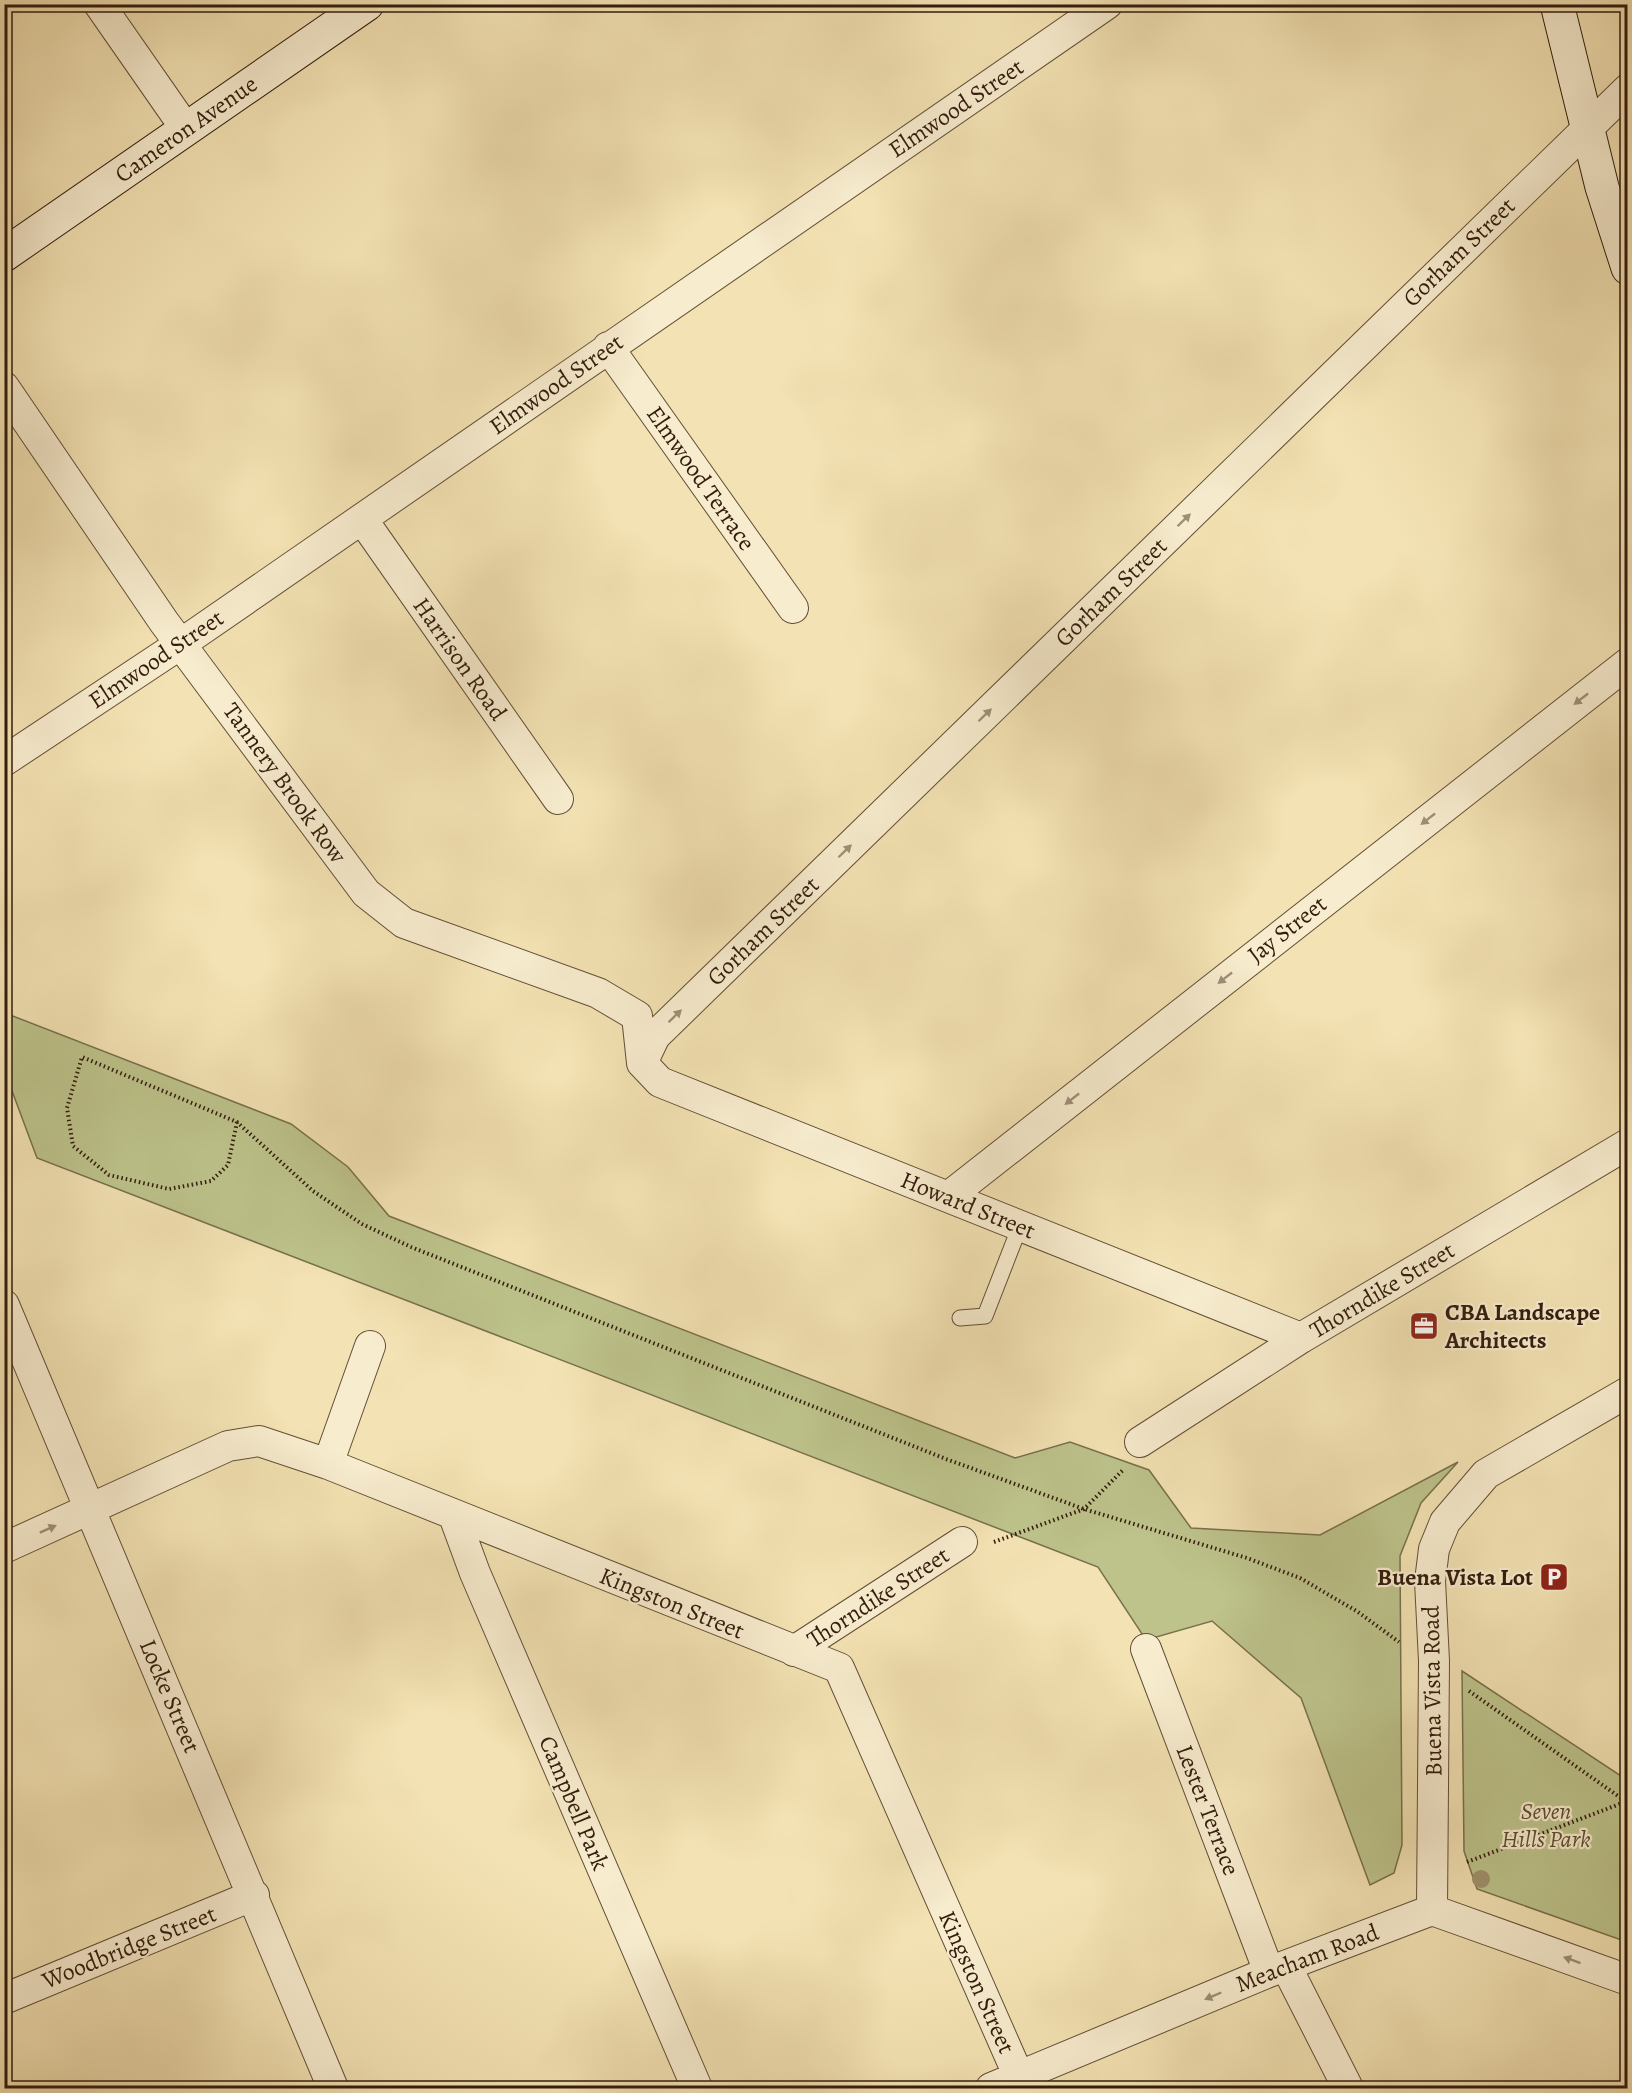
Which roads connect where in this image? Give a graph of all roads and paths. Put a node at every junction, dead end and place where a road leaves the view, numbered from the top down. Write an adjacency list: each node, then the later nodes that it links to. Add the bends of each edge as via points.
1 (99, 4): 7 (street)
2 (367, 4): 7 (street, Cameron Avenue)
3 (1107, 4): 10 (street, Elmwood Street)
4 (1557, 4): 6 (street)
5 (1628, 89): 6 (street, Gorham Street)
6 (1588, 126): 9 (street, via 1602,187); 18 (street, Gorham Street, one-way to 6, via 655,1036)
7 (186, 129): 8 (street, Cameron Avenue)
8 (4, 255)
9 (1628, 268)
10 (608, 347): 12 (street, Elmwood Street); 13 (street, Elmwood Terrace)
11 (4, 387): 14 (street, Tannery Brook Row)
12 (362, 519): 14 (street, Elmwood Street); 17 (street, Harrison Road)
13 (793, 608)
14 (182, 643): 16 (street, Elmwood Street); 18 (street, Tannery Brook Row, via 366,893 404,923 598,993 637,1016)
15 (1628, 663): 21 (street, Jay Street, one-way to 21)
16 (4, 761)
17 (558, 799)
18 (642, 1063): 21 (street, Howard Street, via 660,1082)
19 (237, 1122): 19 (path, via 228,1164 211,1182 169,1189 109,1175 73,1146 67,1108 82,1057); 31 (path, via 313,1191 362,1224 411,1247 946,1459)
20 (1628, 1144): 25 (street, Thorndike Street)
21 (948, 1197): 22 (street, Howard Street)
22 (1020, 1226): 24 (lane, via 986,1316); 25 (street, Howard Street)
23 (4, 1305): 30 (street, Locke Street)
24 (960, 1318)
25 (1301, 1338): 28 (street, Thorndike Street)
26 (370, 1346): 29 (street)
27 (1628, 1392): 42 (street, Buena Vista Road, via 1486,1474 1445,1521 1434,1548 1430,1581 1434,1661)
28 (1140, 1442): 31 (path, via 1133,1460)
29 (328, 1464): 30 (street, Kingston Street, via 259,1441 228,1446); 32 (street, Kingston Street)
30 (91, 1509): 34 (street, Kingston Street, one-way to 30); 41 (street, Locke Street)
31 (1084, 1509): 33 (path, via 986,1545); 35 (path, via 1300,1578)
32 (454, 1516): 37 (street, Kingston Street); 48 (street, Campbell Park)
33 (962, 1542): 37 (street, Thorndike Street)
34 (4, 1548)
35 (1404, 1645)
36 (1146, 1649): 43 (street, Lester Terrace)
37 (794, 1651): 46 (street, Kingston Street, via 839,1668)
38 (1467, 1689): 39 (path)
39 (1627, 1802): 40 (path)
40 (1457, 1866)
41 (254, 1895): 45 (street, Woodbridge Street); 47 (street, Locke Street)
42 (1432, 1910): 43 (street, Meacham Road); 44 (street, one-way to 42)
43 (1278, 1969): 46 (street, Meacham Road, one-way to 46); 50 (street, Lester Terrace)
44 (1628, 1980)
45 (4, 1999)
46 (1018, 2077): 49 (street, Meacham Road)
47 (333, 2088)
48 (697, 2088)
49 (991, 2088)
50 (1348, 2088)

